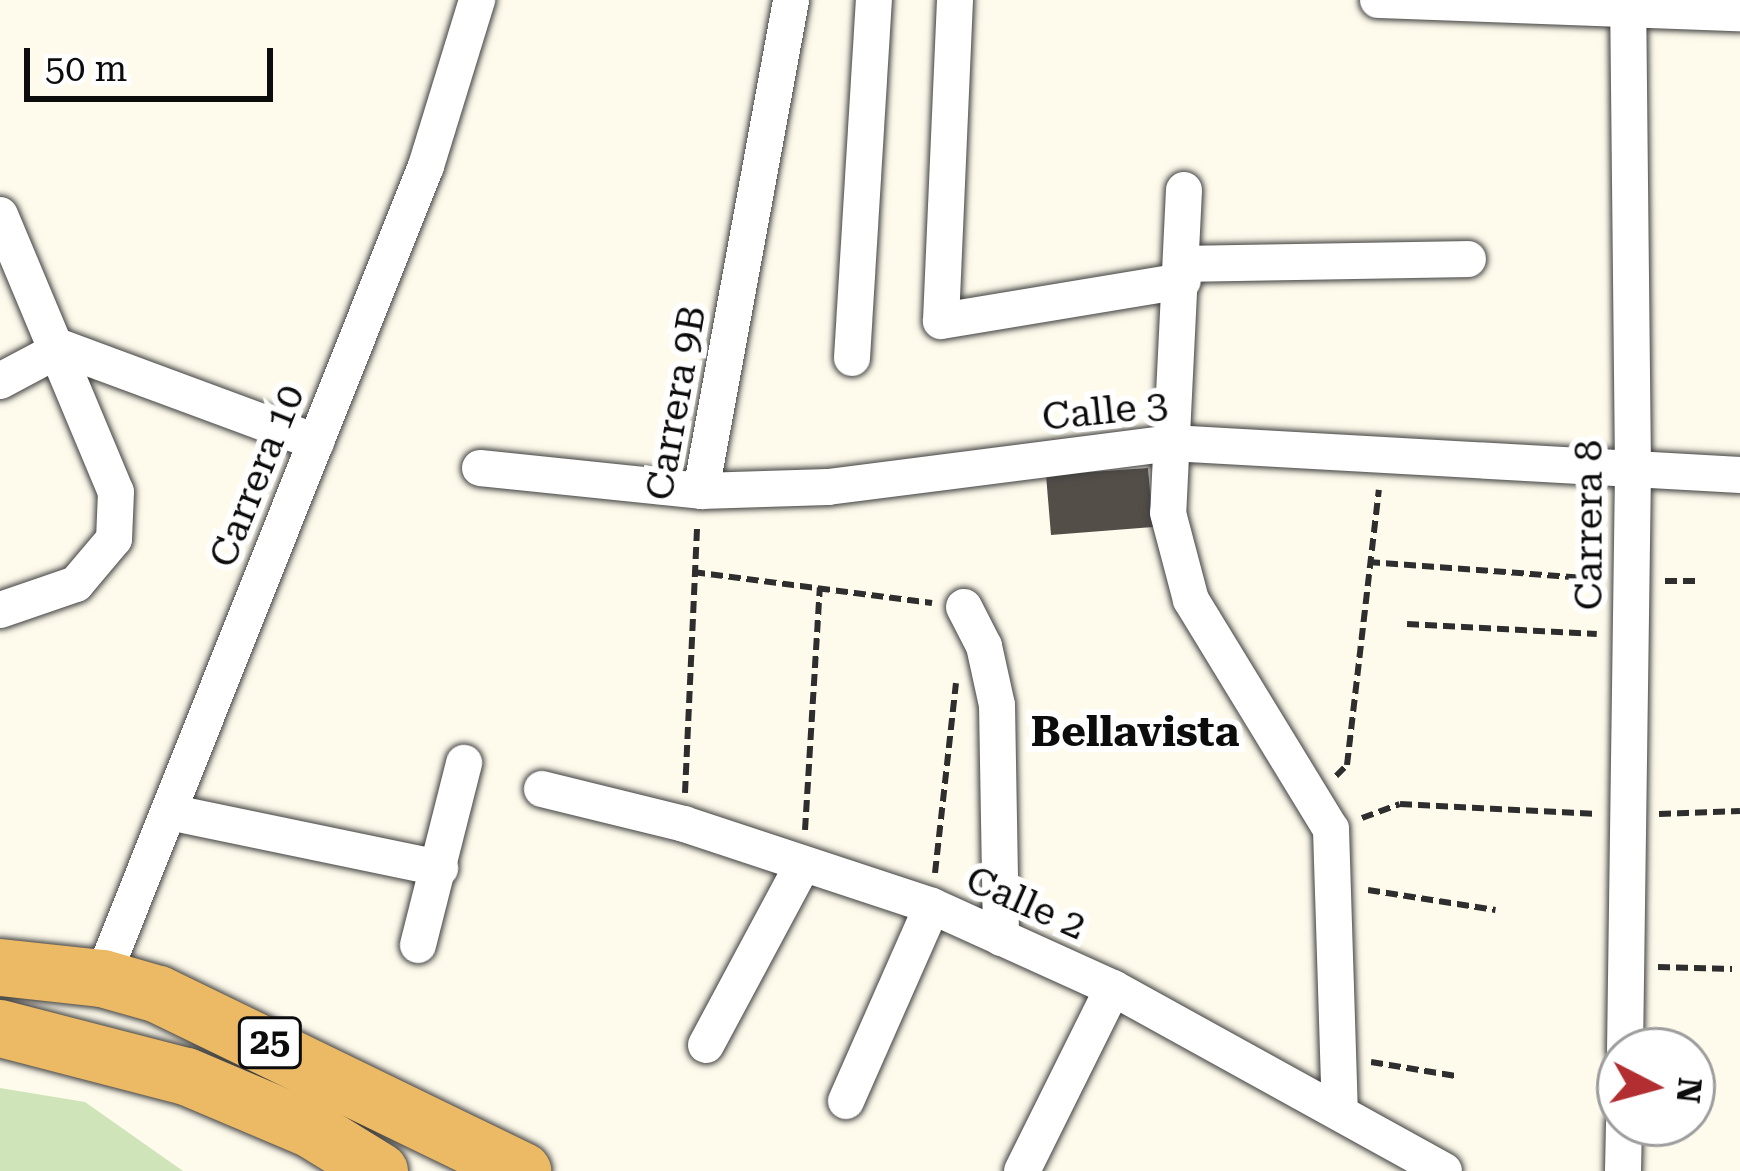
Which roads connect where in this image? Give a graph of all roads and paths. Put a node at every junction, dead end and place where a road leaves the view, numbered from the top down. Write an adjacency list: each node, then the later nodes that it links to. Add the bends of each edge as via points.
1 (477, 0): 15 (street, Carrera 10, via 426,166)
2 (790, 0): 21 (street, Carrera 9B)
3 (874, 0): 13 (street)
4 (956, 0): 11 (street, via 940,320)
5 (1378, 0): 6 (street)
6 (1628, 6): 7 (street); 19 (street, Carrera 8)
7 (1740, 13)
8 (1184, 190): 11 (street)
9 (4, 234): 12 (street)
10 (1468, 259): 11 (street)
11 (1183, 272): 16 (street)
12 (62, 348): 14 (street); 15 (street); 27 (street, via 116,492 114,539 76,584)
13 (852, 358)
14 (0, 381)
15 (316, 442): 34 (street, Carrera 10)
16 (1171, 443): 17 (street, Calle 3); 21 (street, Calle 3, via 828,487); 35 (street, via 1168,513 1191,600)
17 (1384, 457): 19 (street, Calle 3); 22 (path)
18 (480, 468): 21 (street, Calle 3)
19 (1633, 468): 20 (street, Calle 3); 24 (street, Carrera 8)
20 (1740, 475)
21 (700, 491): 23 (path, Carrera 9B)
22 (1368, 562): 24 (path); 35 (path, via 1347,765)
23 (693, 572): 25 (path); 37 (path, Carrera 9B)
24 (1631, 581): 29 (street, Carrera 8)
25 (820, 587): 26 (path); 38 (path)
26 (964, 607): 43 (street, via 984,646 997,705)
27 (0, 610)
28 (1407, 624): 29 (path)
29 (1631, 635): 36 (street, Carrera 8)
30 (957, 676): 41 (path)
31 (464, 763): 39 (street)
32 (542, 789): 37 (street, Calle 2)
33 (1740, 811): 36 (path)
34 (169, 812): 39 (street); 48 (street, Carrera 10)
35 (1323, 813): 36 (path, via 1400,804); 40 (street)
36 (1628, 815): 45 (street, Carrera 8)
37 (684, 824): 38 (street, Calle 2)
38 (802, 864): 41 (street, Calle 2); 52 (street)
39 (440, 868): 44 (street)
40 (1337, 884): 42 (path); 53 (street)
41 (932, 906): 43 (street, Calle 2); 55 (street)
42 (1495, 910)
43 (1001, 938): 49 (street, Calle 2)
44 (418, 944)
45 (1626, 965): 47 (path); 50 (street, Carrera 8)
46 (0, 967): 48 (highway, 25)
47 (1732, 969)
48 (102, 978): 58 (highway, 25, via 204,1012)
49 (1114, 988): 56 (street, Calle 2); 59 (street)
50 (1625, 1027)
51 (0, 1028): 57 (highway, 25, via 186,1076 311,1129)
52 (706, 1045)
53 (1338, 1056): 54 (path); 56 (street)
54 (1456, 1076)
55 (846, 1101)
56 (1340, 1109): 60 (street, Calle 2)
57 (379, 1171)
58 (522, 1171)
59 (1022, 1171)
60 (1444, 1171)

